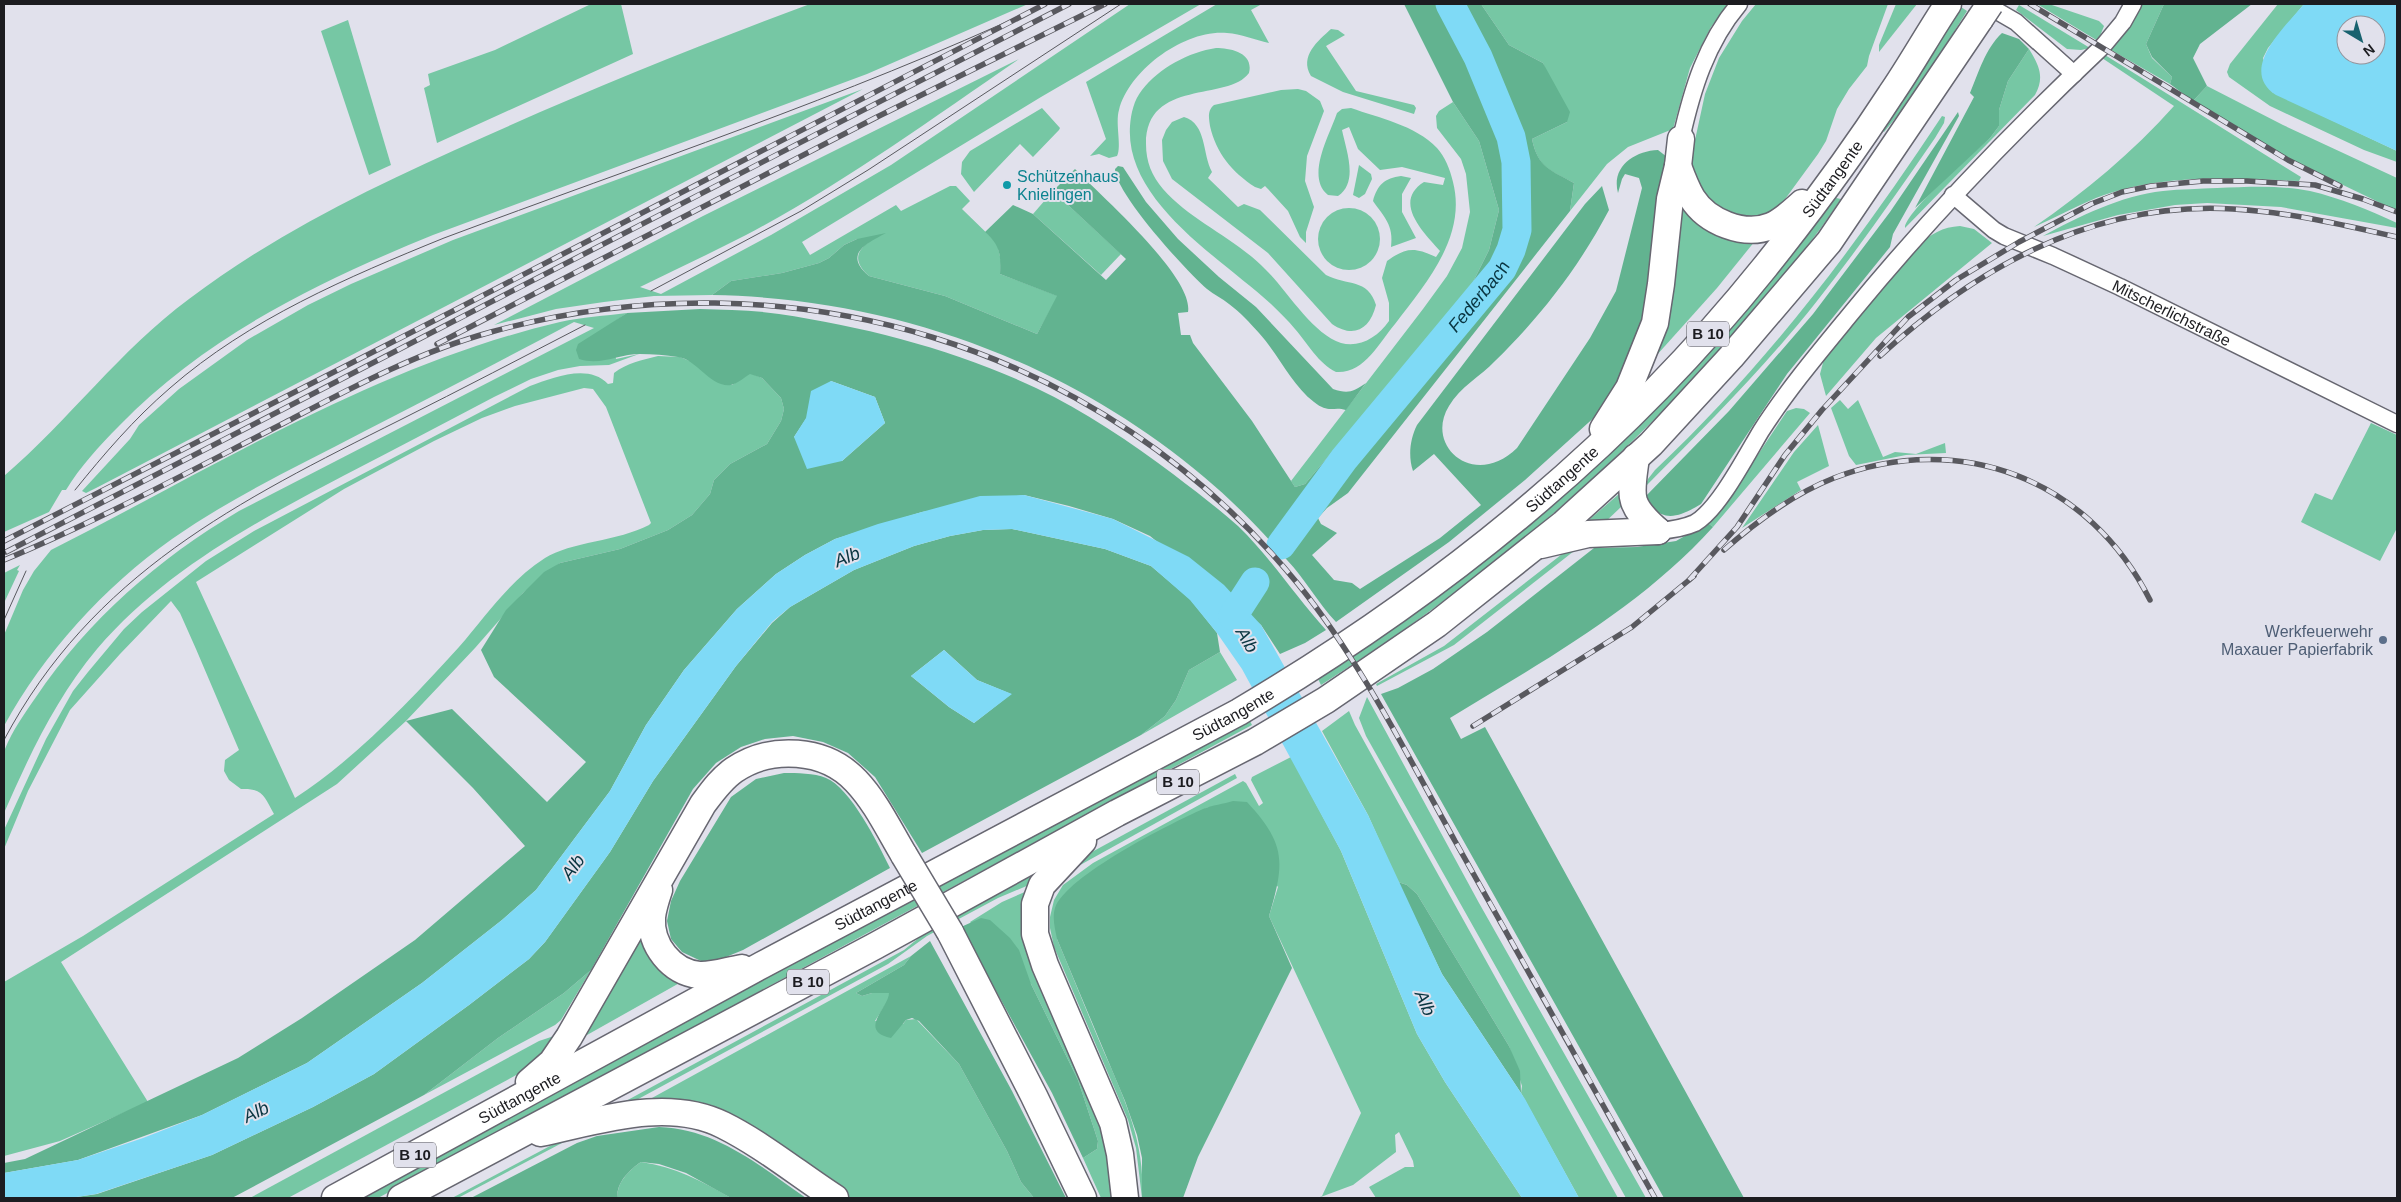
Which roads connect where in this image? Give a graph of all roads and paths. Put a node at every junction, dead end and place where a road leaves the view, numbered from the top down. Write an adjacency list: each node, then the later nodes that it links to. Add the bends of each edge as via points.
1 (1739, 4): 6 (street, via 1714,41 1700,70)
2 (1948, 4): 8 (highway, Südtangente / B 10)
3 (2133, 4): 5 (street, via 2115,33)
4 (1985, 9): 5 (street, via 2016,22); 11 (highway, Südtangente / B 10, via 1829,242 1731,356)
5 (2074, 74): 9 (street)
6 (1681, 139): 7 (highway)
7 (1678, 166): 8 (highway, via 1693,200 1705,213 1720,223 1741,228 1759,229 1777,223); 12 (highway, via 1670,199 1654,323 1642,360 1624,397)
8 (1835, 175): 12 (highway, Südtangente / B 10, via 1717,325 1639,409)
9 (1953, 195): 10 (street, Mitscherlichstraße, via 2004,236 2120,287); 13 (street, via 1904,248 1797,381 1714,505 1694,523)
10 (2397, 424)
11 (1636, 457): 13 (highway, via 1633,503 1642,517); 14 (highway, Südtangente / B 10)
12 (1566, 478): 17 (highway, Südtangente / B 10, via 1480,550 1309,670 1239,712)
13 (1658, 531): 14 (highway, via 1588,534)
14 (1536, 547): 15 (highway, Südtangente / B 10, via 1437,624 1326,700 1255,742)
15 (1100, 821): 19 (highway, Südtangente / B 10, via 875,946); 24 (highway, via 1042,885 1035,904 1035,934 1044,965 1113,1123)
16 (674, 855): 17 (highway, via 658,890 652,917 663,955 684,971 700,975); 18 (highway, via 556,1056); 23 (highway, bridge, via 703,804 724,778 749,762 770,754 795,752 827,761 856,780 950,932)
17 (762, 965): 18 (highway, Südtangente / B 10)
18 (496, 1111): 20 (highway, Südtangente / B 10)
19 (512, 1138): 21 (highway, Südtangente / B 10); 22 (highway, via 620,1116 678,1113 722,1124)
20 (335, 1198)
21 (401, 1198)
22 (835, 1198)
23 (1083, 1198)
24 (1125, 1198)

